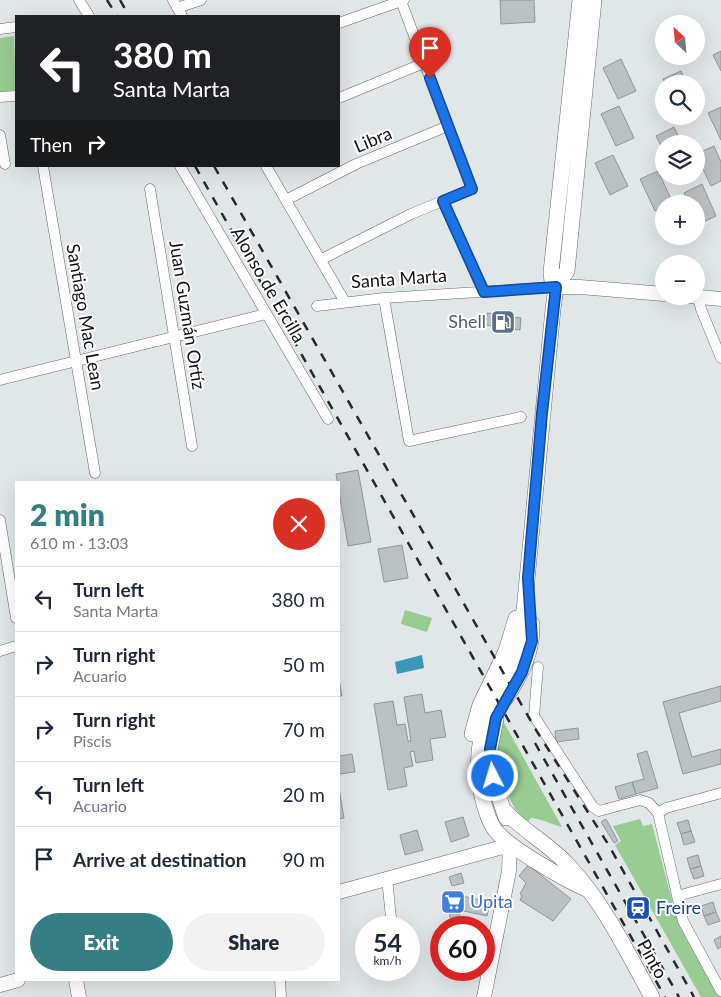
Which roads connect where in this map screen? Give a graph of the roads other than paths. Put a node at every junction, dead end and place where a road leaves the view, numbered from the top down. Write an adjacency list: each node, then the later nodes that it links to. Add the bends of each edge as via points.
1 (79, 0): 7 (street)
2 (201, 0): 6 (street)
3 (402, 0): 8 (street); 11 (street)
4 (580, 0): 26 (main road, via 551,272)
5 (594, 0): 26 (main road, via 567,271)
6 (177, 8)
7 (88, 15)
8 (340, 23)
9 (15, 27): 10 (street)
10 (0, 29)
11 (424, 63): 14 (street); 15 (street)
12 (15, 96): 13 (street)
13 (0, 97)
14 (340, 98)
15 (448, 126): 23 (street, Libra, via 356,164); 24 (street, via 472,189)
16 (0, 135): 18 (street)
17 (15, 163): 18 (street)
18 (2, 164)
19 (43, 167): 38 (street, Santiago Mac Lean)
20 (181, 167): 35 (street, Alonso de Ercilla)
21 (267, 167): 23 (street)
22 (150, 189): 36 (street, Juan Guzmán Ortíz)
23 (286, 200): 25 (street)
24 (443, 201): 25 (street); 27 (street)
25 (320, 260): 32 (street)
26 (556, 287): 27 (street, Santa Marta); 28 (main road, Santa Marta); 46 (main road)
27 (484, 292): 29 (street, Santa Marta)
28 (655, 293)
29 (384, 298): 32 (street, Santa Marta); 40 (street, via 409,441)
30 (705, 298): 31 (main road)
31 (721, 299)
32 (345, 302): 34 (street, Santa Marta)
33 (699, 305): 37 (street)
34 (317, 306)
35 (266, 314): 36 (street); 41 (street, Alonso de Ercilla)
36 (174, 337): 38 (street); 42 (street, Juan Guzmán Ortíz)
37 (721, 358)
38 (76, 362): 39 (street); 43 (street, Santiago Mac Lean)
39 (0, 380)
40 (521, 417)
41 (328, 419)
42 (192, 446)
43 (95, 473)
44 (0, 520): 45 (street)
45 (2, 550): 47 (street)
46 (528, 578): 51 (main road, via 532,641 522,672 496,718); 51 (main road, via 521,641 483,728 478,758); 51 (main road, via 506,651 474,724 472,743)
47 (15, 613)
48 (15, 646): 49 (street)
49 (0, 651)
50 (538, 667): 54 (street, via 534,716 593,807 599,811 640,800)
51 (486, 779): 53 (main road); 55 (main road, Pinto, via 493,827)
52 (721, 793): 54 (street)
53 (504, 810): 55 (main road); 58 (main road, Pinto, via 562,858)
54 (658, 813): 60 (street)
55 (510, 845): 56 (main road); 58 (main road, Pinto); 69 (main road, via 509,871)
56 (387, 878): 59 (main road); 61 (street)
57 (721, 884): 60 (street)
58 (586, 889): 70 (main road, Pinto, via 601,906)
59 (340, 892)
60 (677, 896): 66 (street, via 687,929)
61 (391, 916)
62 (15, 981): 65 (main road)
63 (76, 981): 67 (main road)
64 (280, 981): 68 (street)
65 (0, 985)
66 (721, 991)
67 (79, 997)
68 (281, 997)
69 (484, 997)
70 (652, 997)

